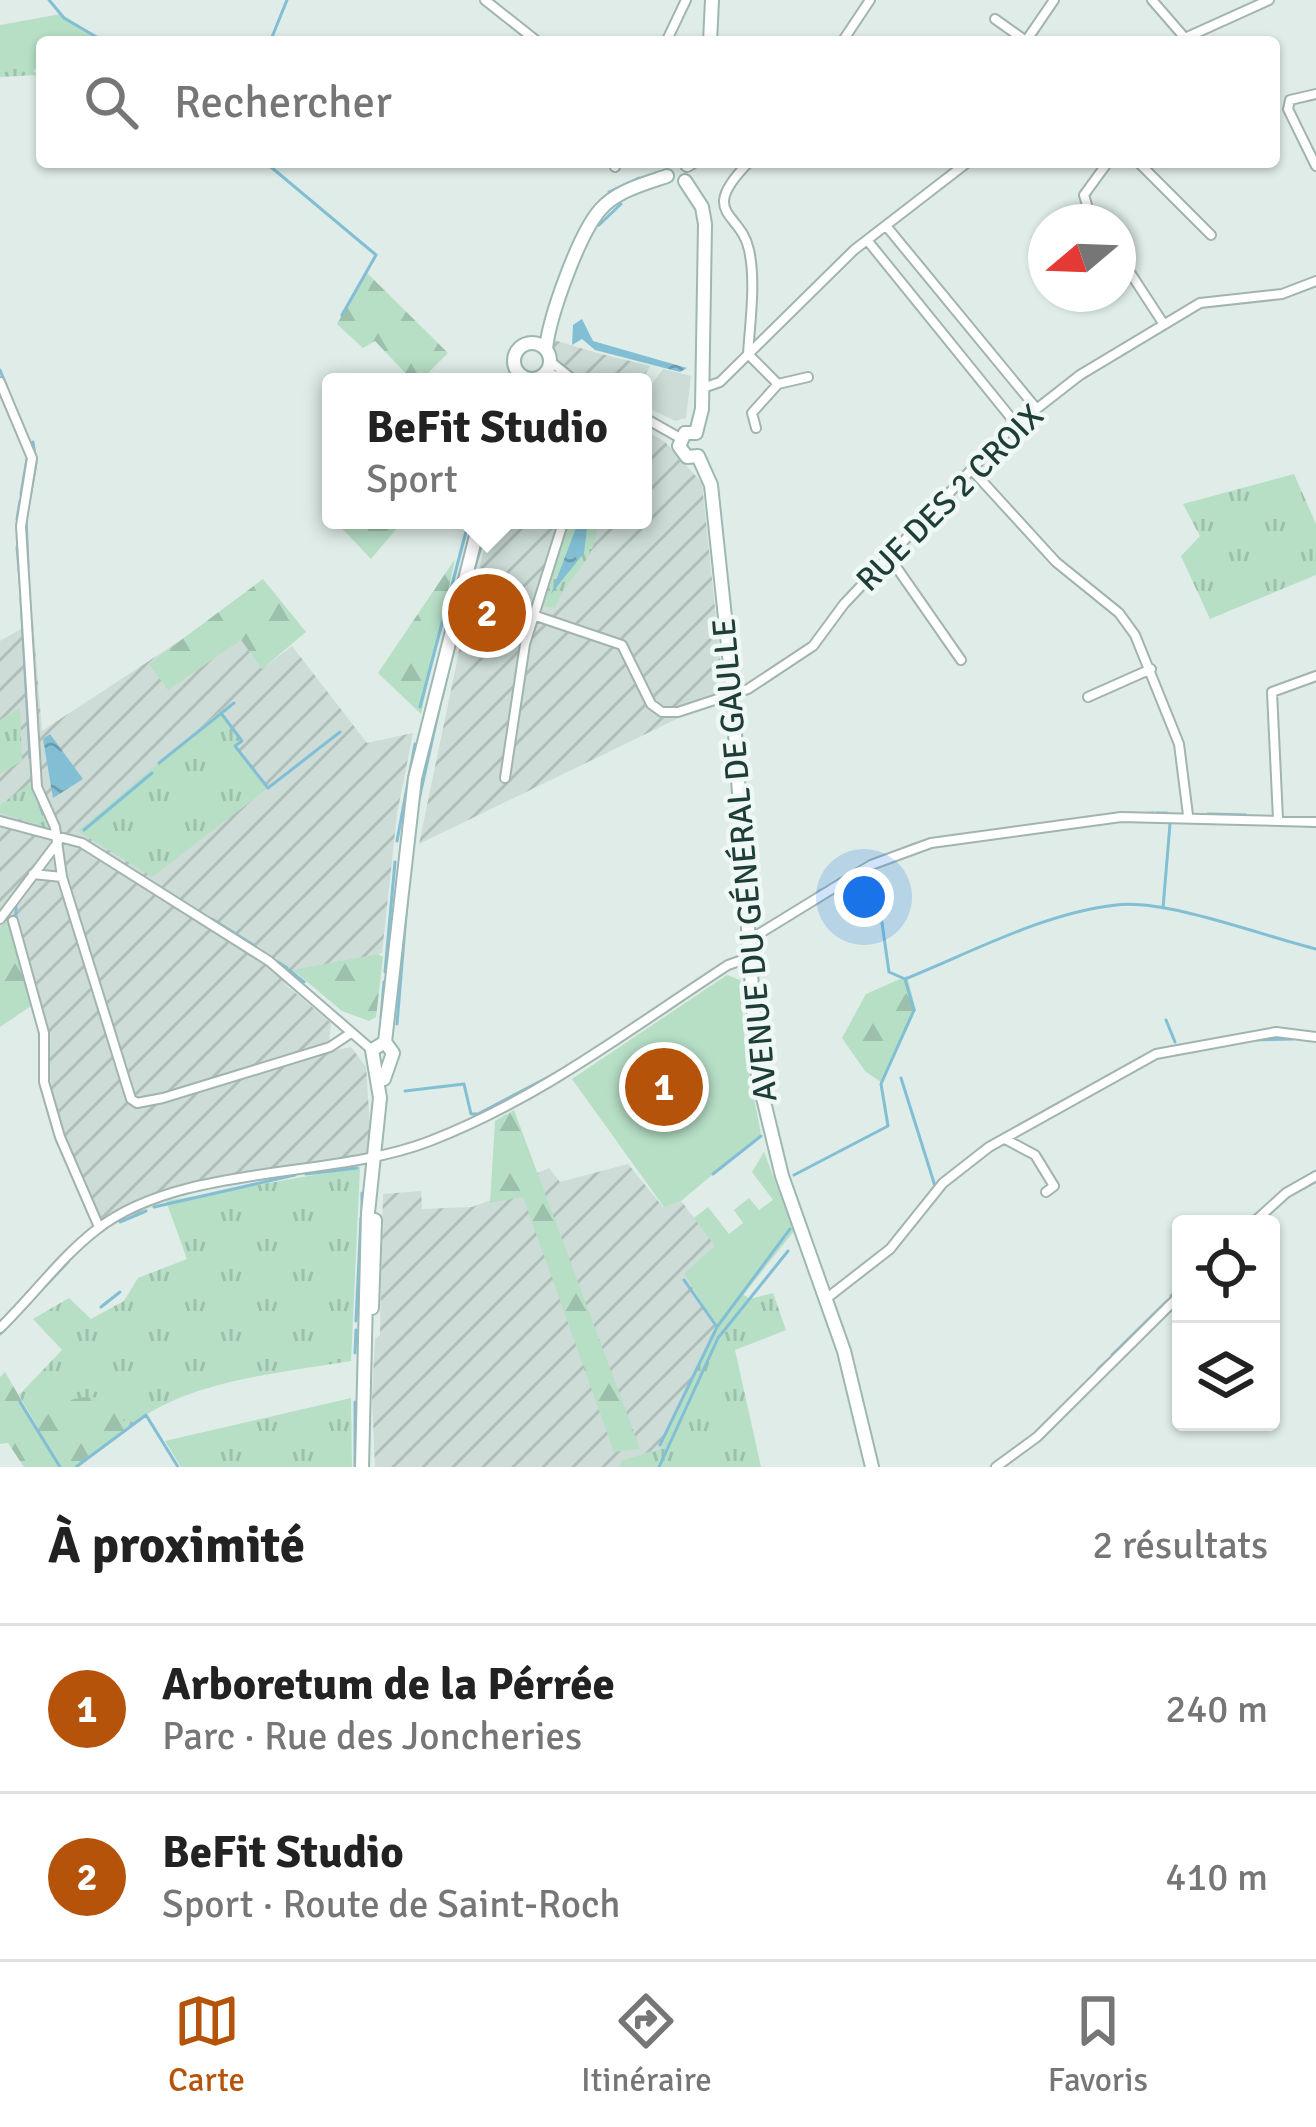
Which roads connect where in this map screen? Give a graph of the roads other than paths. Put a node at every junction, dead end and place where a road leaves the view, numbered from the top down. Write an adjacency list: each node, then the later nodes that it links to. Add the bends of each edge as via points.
1 (484, 0): 9 (street)
2 (686, 0): 10 (street)
3 (712, 0): 11 (street)
4 (870, 0): 12 (street)
5 (1054, 0): 14 (street)
6 (1152, 0): 15 (street)
7 (1269, 0): 16 (street)
8 (994, 19): 13 (street)
9 (530, 36)
10 (669, 36)
11 (710, 36)
12 (846, 36)
13 (1019, 36)
14 (1029, 36)
15 (1183, 36)
16 (1189, 36)
17 (1316, 94): 18 (street, via 1290,100 1288,109)
18 (1316, 166)
19 (687, 168): 25 (street)
20 (745, 168): 35 (street, via 725,196 732,226 749,247)
21 (960, 168): 27 (street)
22 (1104, 168): 26 (street, via 1084,194)
23 (1144, 168): 28 (street)
24 (669, 169): 25 (street, via 675,183); 32 (street, via 600,209)
25 (685, 181): 40 (street, via 704,216)
26 (1087, 204)
27 (886, 227): 29 (street); 41 (street)
28 (1211, 235)
29 (867, 240): 35 (street); 43 (street)
30 (1316, 281): 33 (street, RUE DES 2 CROIX, via 1282,294 1209,300)
31 (1136, 282): 33 (street)
32 (551, 319): 34 (street); 36 (street)
33 (1163, 323): 41 (street, RUE DES 2 CROIX)
34 (529, 343): 36 (street); 36 (street, via 516,355)
35 (748, 354): 39 (street); 40 (street)
36 (535, 371)
37 (808, 376): 39 (street)
38 (0, 382): 63 (street, via 32,458 21,526 34,763)
39 (778, 384): 44 (street, via 752,413)
40 (703, 388): 45 (street)
41 (1036, 408): 43 (street, RUE DES 2 CROIX)
42 (652, 422): 46 (street)
43 (1016, 424): 48 (street, RUE DES 2 CROIX)
44 (756, 428)
45 (696, 433): 46 (street); 47 (street, AVENUE DU GÉNÉRAL DE GAULLE, via 705,446)
46 (680, 439): 47 (street, via 681,453)
47 (698, 456): 56 (street, AVENUE DU GÉNÉRAL DE GAULLE, via 711,485)
48 (972, 470): 51 (street, RUE DES 2 CROIX); 54 (street, via 1055,562 1118,613)
49 (478, 529): 72 (street, via 415,778 386,1042 393,1054)
50 (561, 529): 52 (street)
51 (890, 558): 53 (street); 56 (street, RUE DES 2 CROIX, via 799,658)
52 (533, 615): 56 (street, RUE DES 2 CROIX, via 622,645 662,712); 58 (street)
53 (961, 660)
54 (1151, 670): 57 (street); 59 (street, via 1179,744)
55 (1316, 676): 60 (street, via 1272,692)
56 (733, 693): 68 (street, AVENUE DU GÉNÉRAL DE GAULLE)
57 (1088, 697)
58 (505, 778)
59 (1188, 815): 60 (street); 68 (street, via 920,846 872,865)
60 (1278, 819): 62 (street)
61 (0, 821): 63 (street)
62 (1316, 822)
63 (58, 841): 64 (street); 65 (street); 70 (street, via 82,843 269,961)
64 (32, 874): 65 (street); 66 (street)
65 (62, 877): 70 (street, via 131,1100 330,1047)
66 (0, 919)
67 (13, 921): 78 (street, via 44,1033 44,1082)
68 (748, 940): 69 (street, AVENUE DU GÉNÉRAL DE GAULLE)
69 (748, 958): 74 (street, via 548,1083 434,1140); 79 (street, AVENUE DU GÉNÉRAL DE GAULLE, via 764,1111)
70 (348, 1035): 72 (street)
71 (1316, 1037): 73 (street, via 1276,1033 1162,1052)
72 (379, 1058): 74 (street)
73 (1004, 1138): 76 (street, via 1035,1155 1054,1186); 79 (street, via 944,1183 890,1249)
74 (375, 1159): 78 (street, via 186,1192); 82 (street)
75 (1316, 1176): 77 (street)
76 (1046, 1192)
77 (1262, 1215)
78 (99, 1227): 81 (street)
79 (827, 1298): 83 (street, AVENUE DU GÉNÉRAL DE GAULLE)
80 (1172, 1303): 84 (street, via 1037,1437)
81 (0, 1328)
82 (362, 1467)
83 (872, 1467)
84 (995, 1467)

